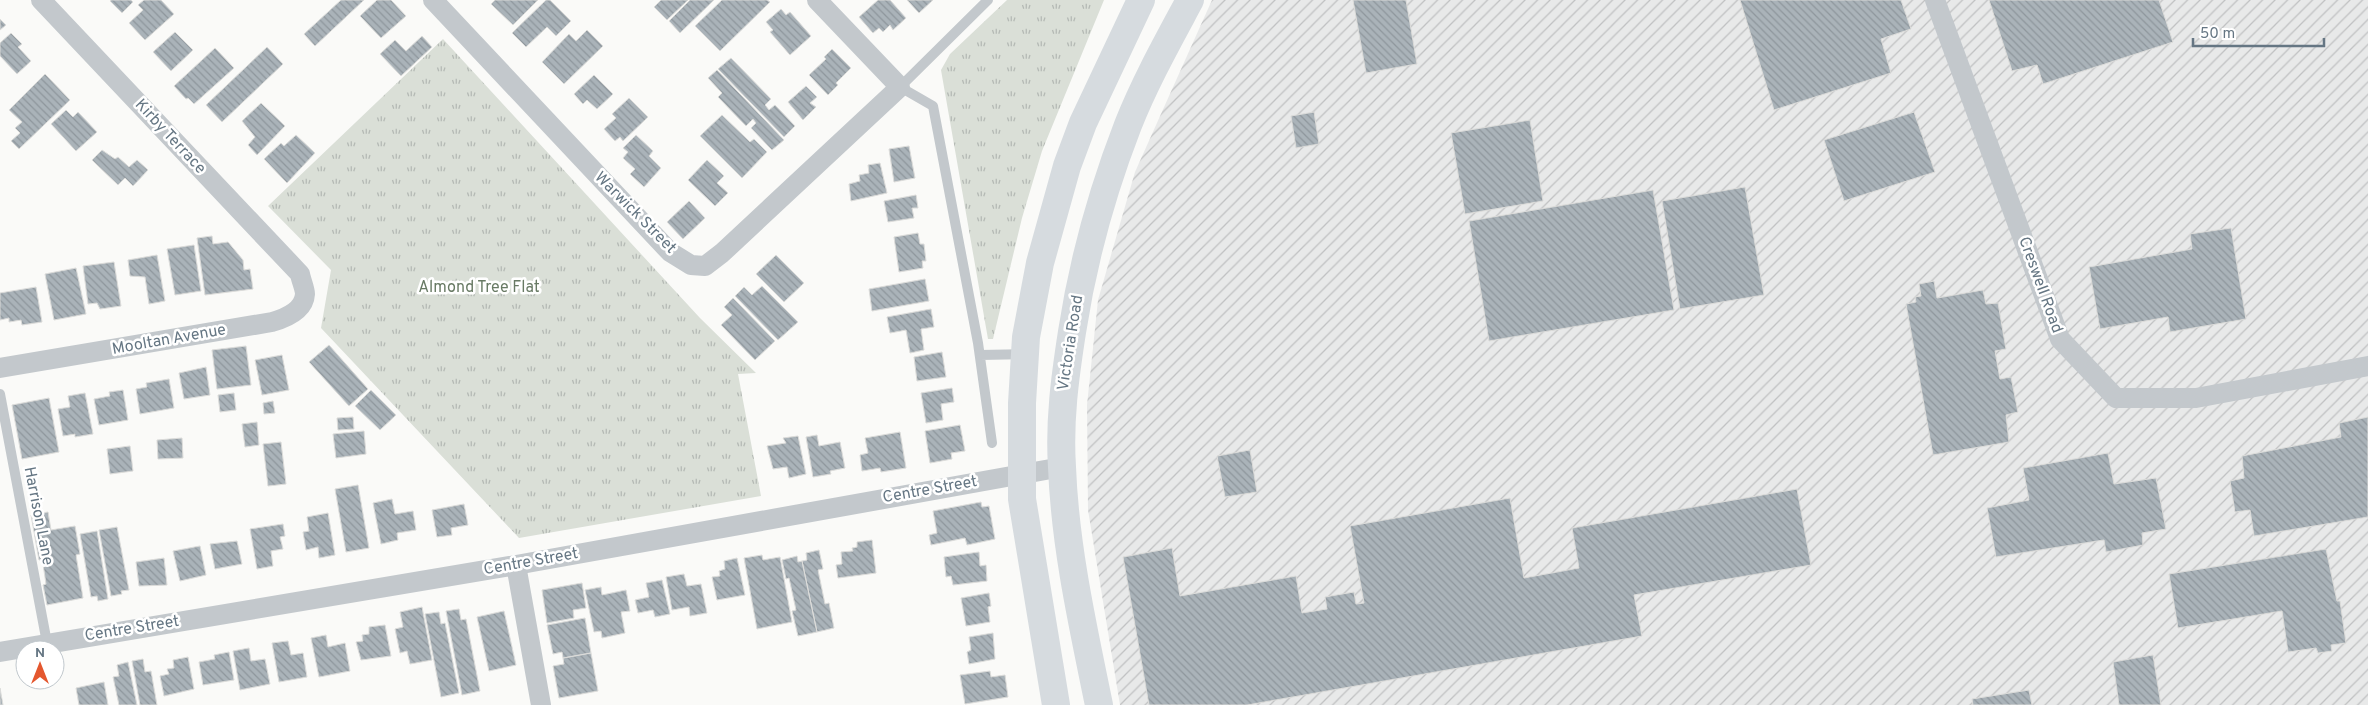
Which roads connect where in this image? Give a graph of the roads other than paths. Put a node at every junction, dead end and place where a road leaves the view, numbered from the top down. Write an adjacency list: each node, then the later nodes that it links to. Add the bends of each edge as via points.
1 (41, 0): 9 (street, Kirby Terrace)
2 (433, 0): 8 (street, Warwick Street, via 670,252 691,265 705,266 722,253)
3 (817, 0): 8 (street)
4 (988, 0): 8 (lane)
5 (1141, 0): 10 (highway, via 1067,166 1040,264)
6 (1190, 0): 16 (highway, Victoria Road, via 1128,123 1101,198 1083,268 1062,389)
7 (1935, 0): 12 (street, Creswell Road, via 2060,338 2116,398 2196,398)
8 (900, 87): 11 (lane, via 932,106)
9 (300, 274): 13 (street, Mooltan Avenue, via 305,295 299,309 286,318)
10 (1025, 354): 11 (lane); 17 (highway)
11 (980, 355): 15 (lane)
12 (2368, 366)
13 (0, 368)
14 (0, 394): 19 (lane, Harrison Lane)
15 (992, 443)
16 (1062, 467): 17 (street, Centre Street); 25 (highway, Victoria Road, via 1080,608)
17 (1022, 474): 18 (street, Centre Street); 24 (highway, via 1022,499)
18 (516, 565): 20 (street, Centre Street); 23 (street)
19 (46, 640)
20 (65, 640)
21 (15, 649): 22 (street, Centre Street)
22 (0, 652)
23 (541, 705)
24 (1056, 705)
25 (1098, 705)

